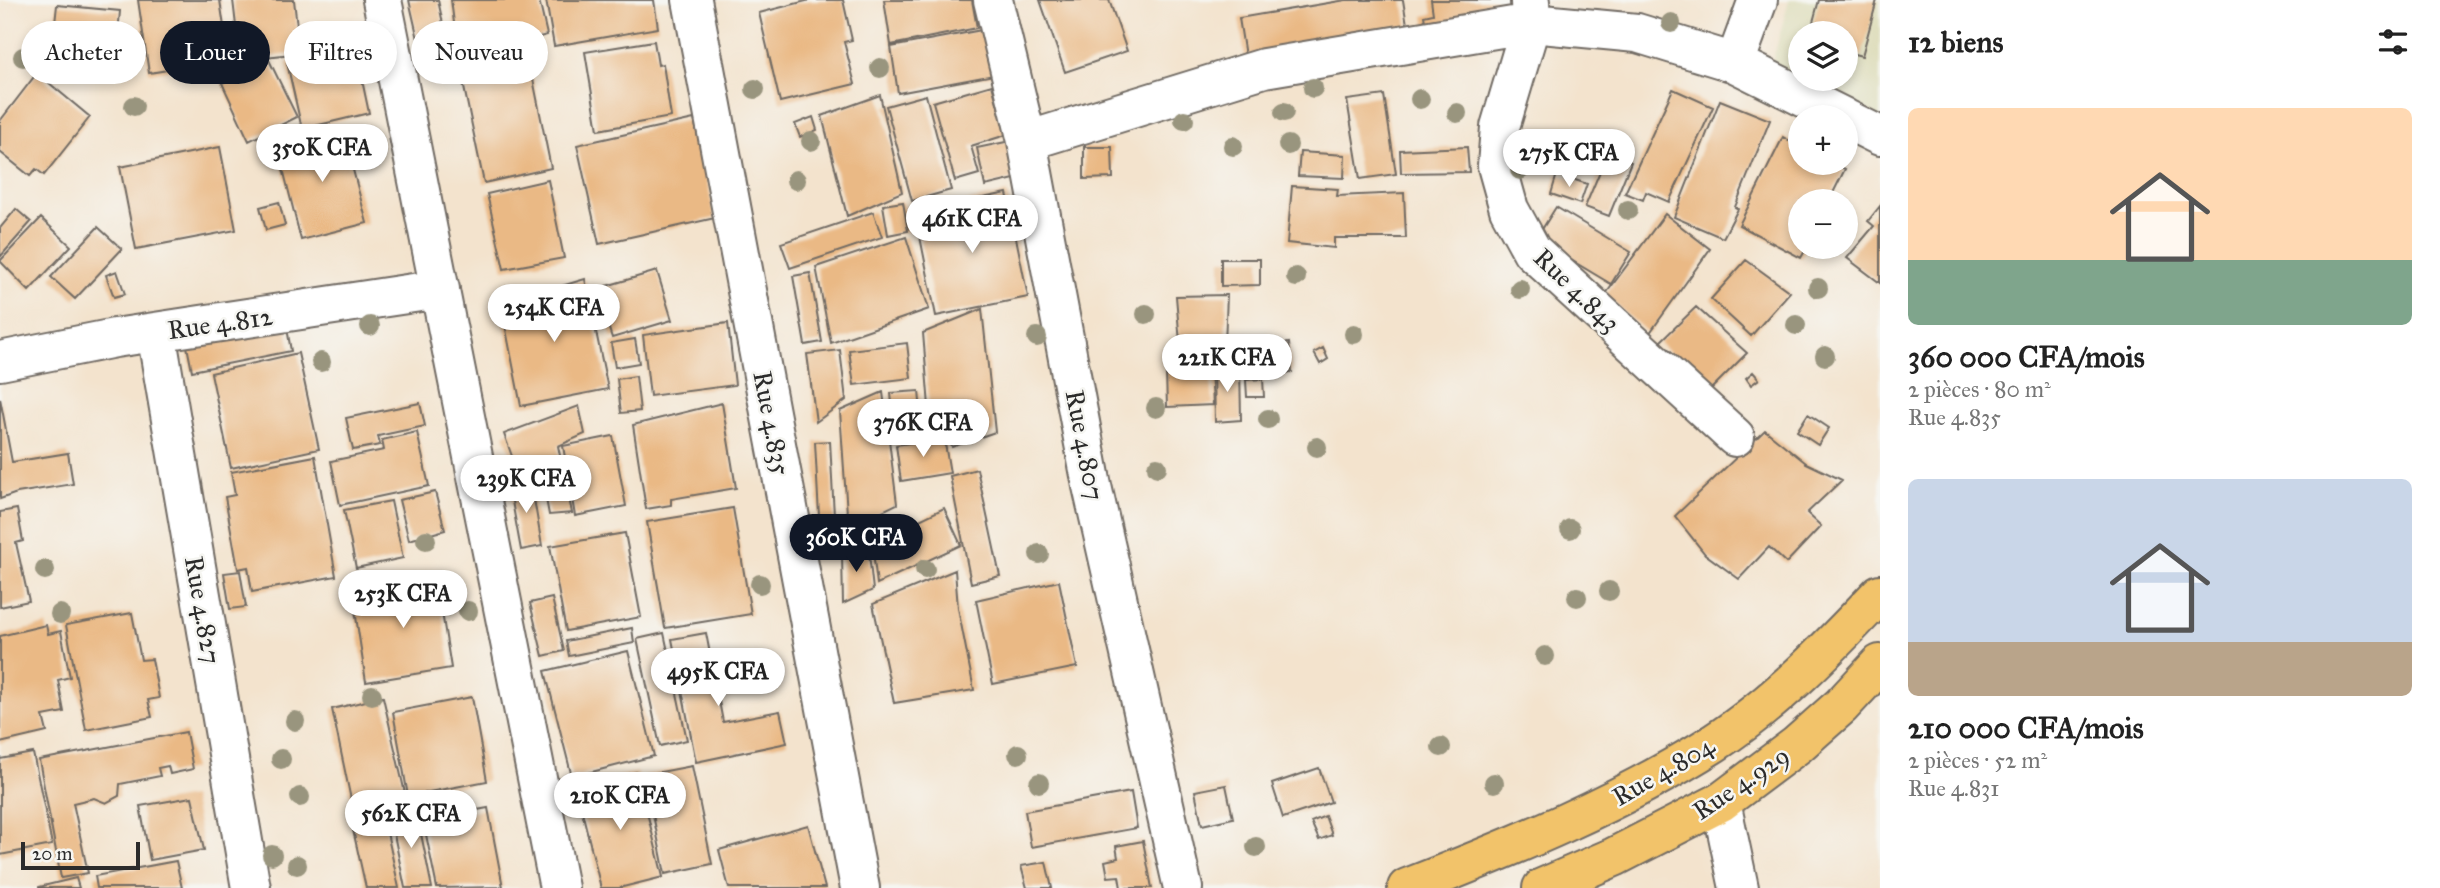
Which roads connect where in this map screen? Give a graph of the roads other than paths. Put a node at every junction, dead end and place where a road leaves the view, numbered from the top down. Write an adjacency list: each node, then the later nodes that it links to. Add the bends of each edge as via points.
1 (382, 0): 11 (street)
2 (692, 0): 20 (street, Rue 4.835)
3 (993, 0): 10 (street, Rue 4.807)
4 (1758, 0): 6 (street)
5 (1530, 11): 6 (street, via 1637,33); 10 (street, via 1264,68); 14 (street, Rue 4.843, via 1500,127 1497,166 1509,209 1532,251)
6 (1735, 63): 7 (street)
7 (1819, 105)
8 (1858, 125): 9 (street)
9 (1880, 136)
10 (1027, 141): 21 (street, Rue 4.807, via 1092,486)
11 (440, 289): 12 (street, Rue 4.812); 19 (street)
12 (156, 332): 13 (street, Rue 4.812); 18 (street, Rue 4.827)
13 (0, 361)
14 (1735, 437)
15 (1880, 594): 22 (main road, Rue 4.804, via 1823,654 1714,742 1612,801)
16 (1880, 664): 17 (main road, Rue 4.929, via 1841,706)
17 (1721, 802): 23 (main road, Rue 4.929); 24 (street)
18 (251, 888)
19 (559, 888)
20 (860, 888)
21 (1183, 888)
22 (1407, 888)
23 (1542, 888)
24 (1739, 888)

